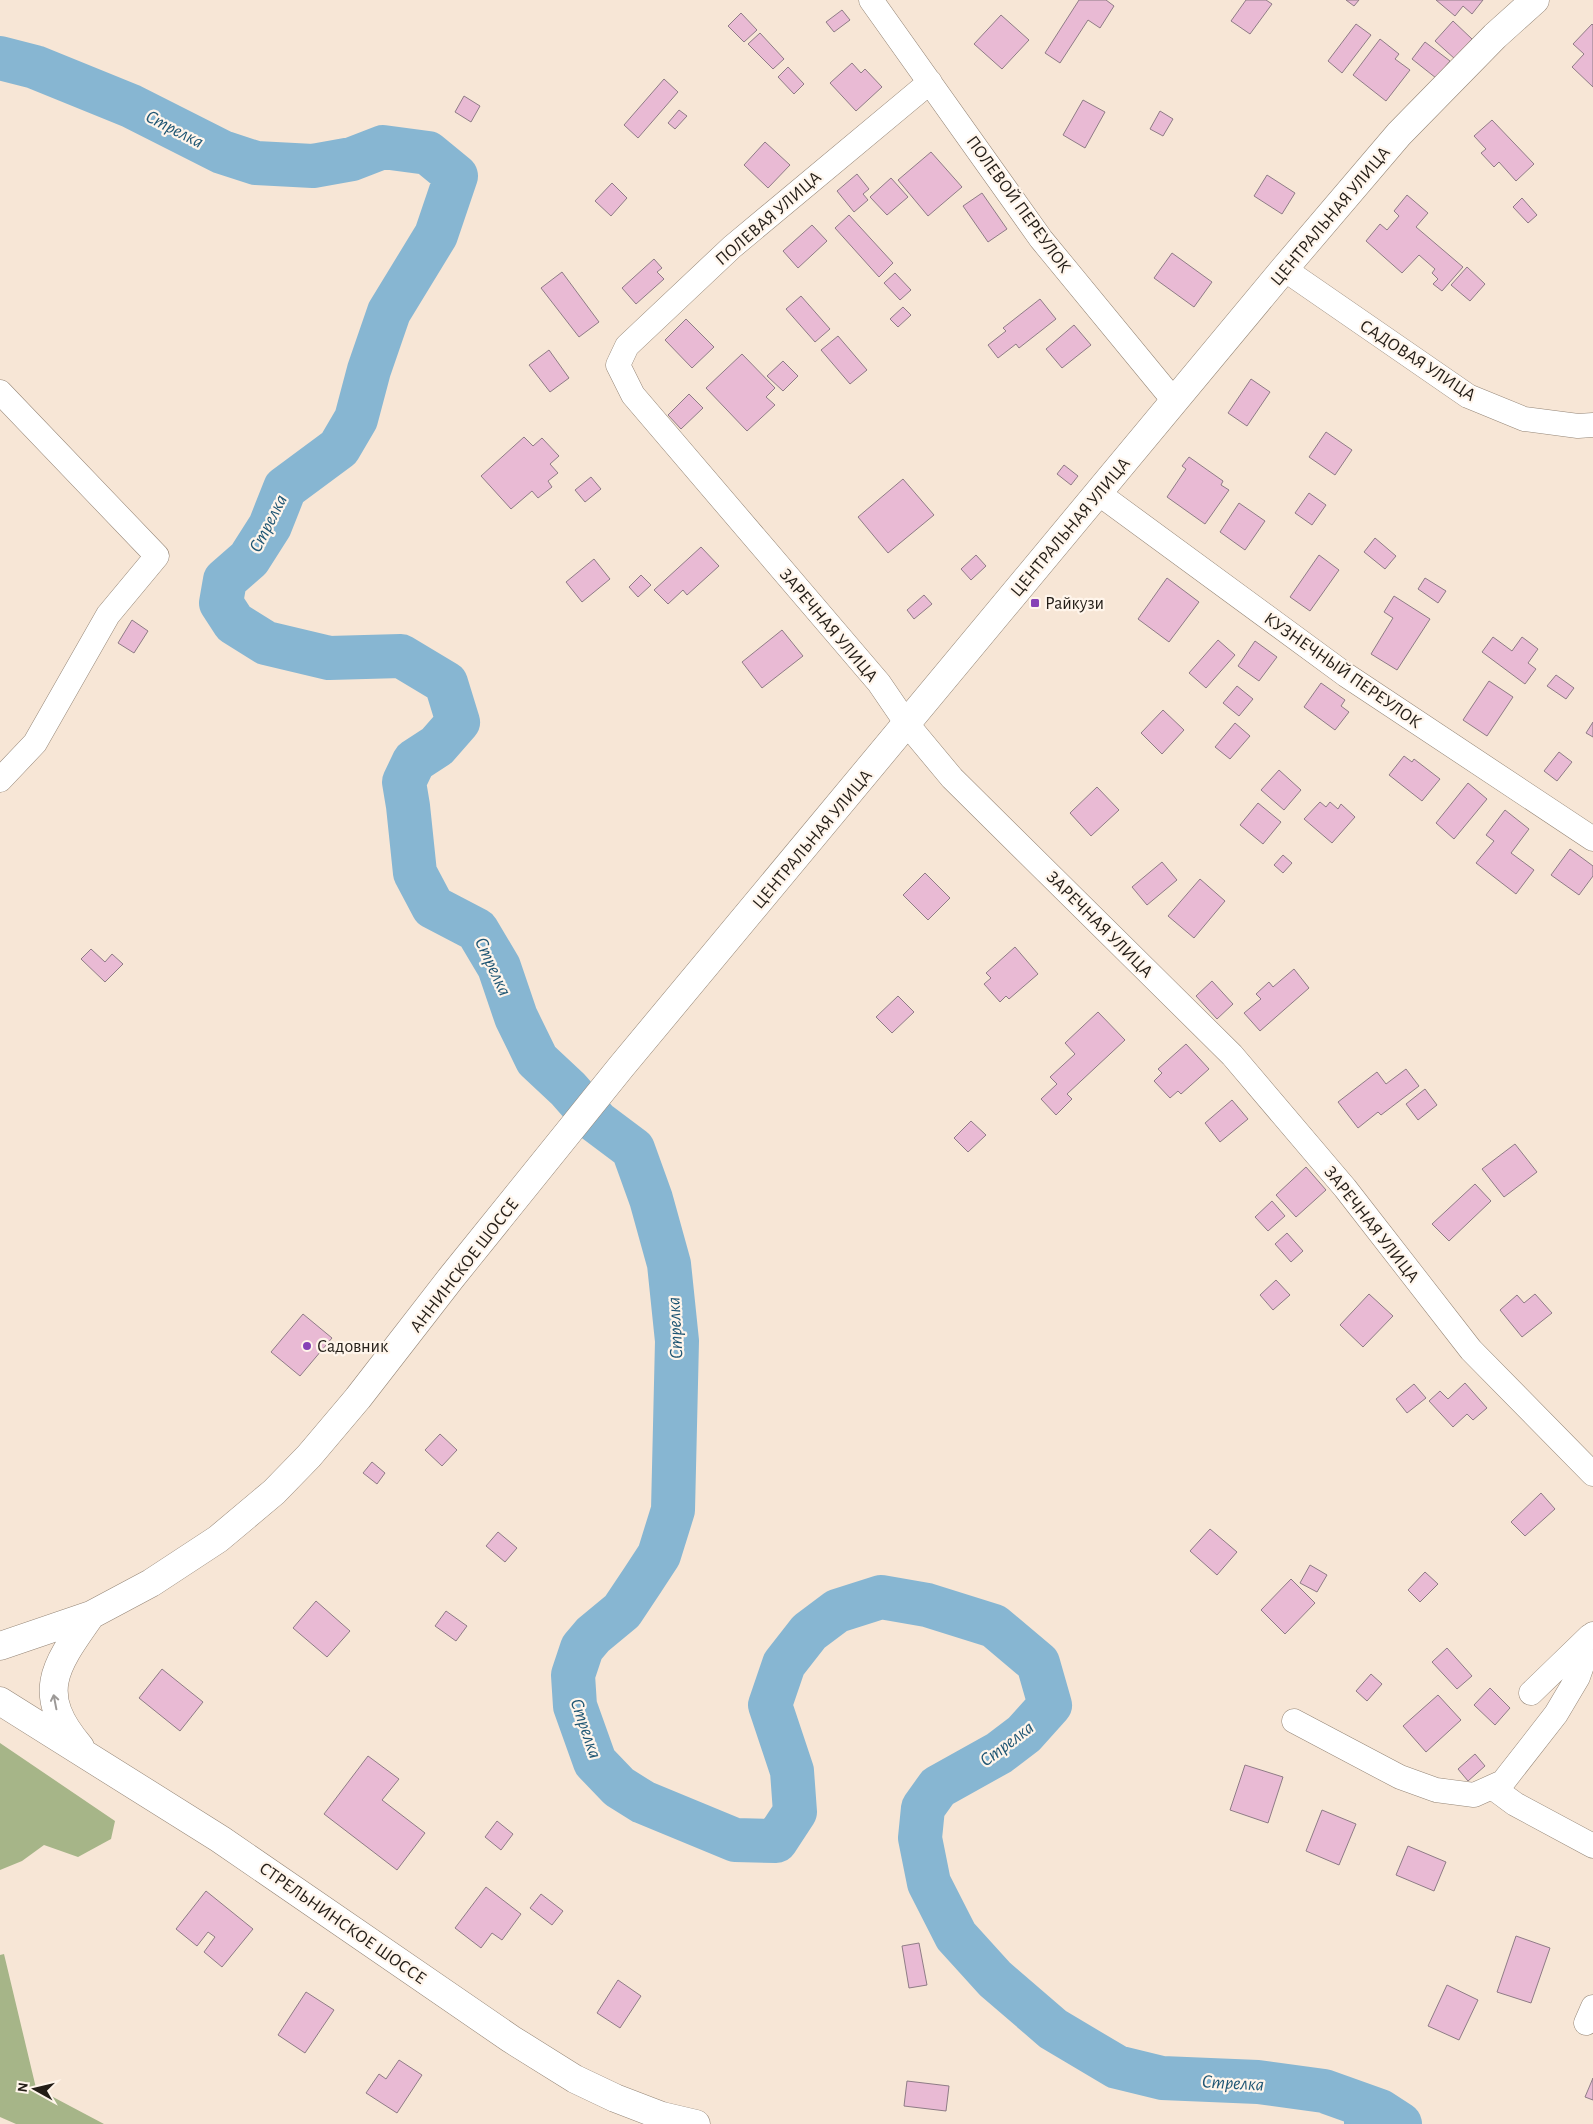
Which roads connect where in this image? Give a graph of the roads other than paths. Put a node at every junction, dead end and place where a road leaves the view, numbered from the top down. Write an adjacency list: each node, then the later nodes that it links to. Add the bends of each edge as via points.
1 (1535, 0): 4 (main road, ЦЕНТРАЛЬНАЯ УЛИЦА, via 1399,134)
2 (873, 1): 3 (street, ПОЛЕВОЙ ПЕРЕУЛОК)
3 (930, 82): 5 (street, ПОЛЕВАЯ УЛИЦА, via 732,247 627,346); 7 (street, ПОЛЕВОЙ ПЕРЕУЛОК, via 1041,239)
4 (1284, 269): 7 (main road, ЦЕНТРАЛЬНАЯ УЛИЦА); 8 (street, САДОВАЯ УЛИЦА, via 1468,396 1524,420)
5 (618, 365): 10 (street, ЗАРЕЧНАЯ УЛИЦА, via 633,395 879,683)
6 (0, 392): 11 (street, via 157,556 108,615 35,743)
7 (1175, 402): 9 (main road, ЦЕНТРАЛЬНАЯ УЛИЦА)
8 (1593, 425)
9 (1098, 493): 10 (main road, ЦЕНТРАЛЬНАЯ УЛИЦА); 12 (street, КУЗНЕЧНЫЙ ПЕРЕУЛОК, via 1346,675)
10 (907, 724): 13 (main road, ЦЕНТРАЛЬНАЯ УЛИЦА, via 621,1067); 14 (street, ЗАРЕЧНАЯ УЛИЦА, via 952,778 1232,1055 1345,1188 1471,1350)
11 (0, 780)
12 (1593, 840)
13 (547, 1161): 15 (main road, АННИНСКОЕ ШОССЕ, via 358,1398 274,1492 188,1560)
14 (1593, 1474)
15 (91, 1615): 17 (main road, АННИНСКОЕ ШОССЕ); 21 (main road, one-way to 15, via 67,1732 55,1707 52,1684 73,1640)
16 (1593, 1633): 18 (street); 22 (street, via 1578,1676 1556,1714 1503,1782)
17 (0, 1646)
18 (1531, 1693)
19 (0, 1701): 21 (main road, СТРЕЛЬНИНСКОЕ ШОССЕ)
20 (1294, 1722): 22 (street, via 1400,1777 1436,1790 1474,1796)
21 (90, 1757): 24 (main road, СТРЕЛЬНИНСКОЕ ШОССЕ, via 220,1839 511,2039 575,2079 662,2116)
22 (1492, 1787): 23 (street, via 1515,1804)
23 (1593, 1846)
24 (696, 2124)

